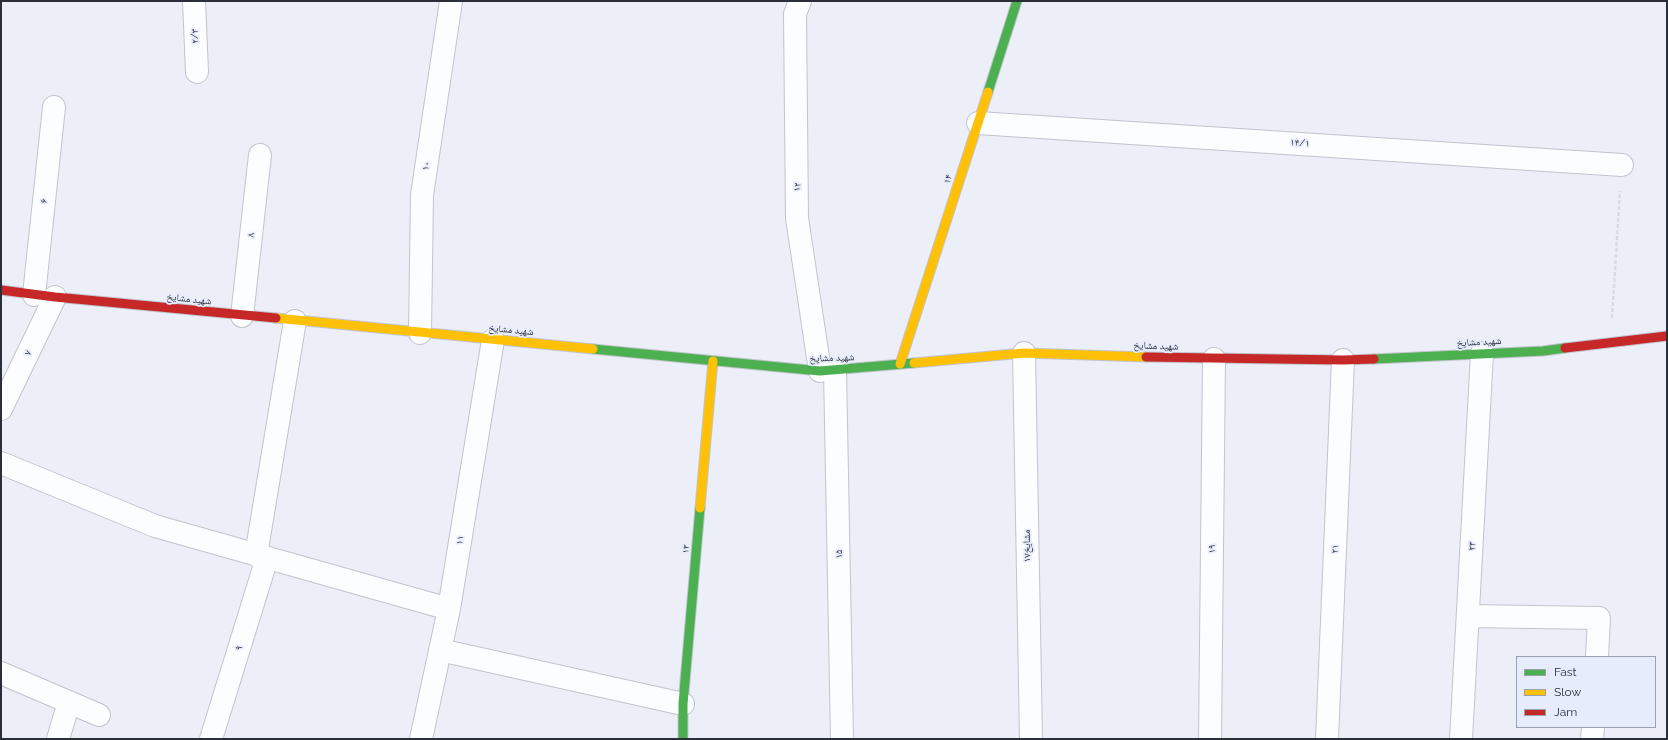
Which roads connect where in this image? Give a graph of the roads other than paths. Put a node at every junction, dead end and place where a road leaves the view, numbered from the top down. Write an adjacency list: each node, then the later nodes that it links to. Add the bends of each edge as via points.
1 (194, 1): 5 (street, ۲/۳)
2 (451, 1): 14 (street, ۱۰, via 422,195)
3 (800, 1): 23 (street, ۱۲, via 795,14 797,218)
4 (1017, 1): 7 (street, ۱۴)
5 (197, 72)
6 (54, 107): 11 (street, ۶)
7 (978, 123): 9 (street, ۱۴/۱); 22 (street, ۱۴)
8 (260, 155): 12 (street, ۸)
9 (1622, 165)
10 (1, 290): 11 (street, شهید مشایخ)
11 (45, 296): 12 (street, شهید مشایخ); 24 (street, ۷)
12 (242, 316): 13 (street, شهید مشایخ)
13 (295, 321): 14 (street, شهید مشایخ); 26 (street, ۹)
14 (420, 333): 16 (street, شهید مشایخ)
15 (1667, 336): 18 (street, شهید مشایخ, via 1543,351)
16 (493, 340): 21 (street, شهید مشایخ); 27 (street, ۱۱)
17 (1024, 353): 19 (street, شهید مشایخ); 22 (street, شهید مشایخ); 41 (street, ۱۷مشایخ)
18 (1482, 353): 20 (street, شهید مشایخ); 28 (street, ۲۳)
19 (1214, 359): 20 (street, شهید مشایخ); 42 (street, ۱۹)
20 (1343, 360): 43 (street, ۲۱)
21 (713, 361): 23 (street, شهید مشایخ); 33 (street, ۱۳)
22 (900, 364): 23 (street, شهید مشایخ)
23 (828, 371): 40 (street, ۱۵)
24 (1, 409)
25 (1, 463): 26 (street, via 155,526)
26 (261, 556): 27 (street); 37 (street, ۹)
27 (449, 609): 29 (street, ۱۱)
28 (1468, 616): 30 (street, via 1599,618); 44 (street, ۲۳)
29 (440, 650): 33 (street); 38 (street, ۱۱)
30 (1597, 656)
31 (1, 673): 32 (street)
32 (69, 702): 34 (street); 36 (street)
33 (683, 704): 39 (street, ۱۳)
34 (99, 715)
35 (1593, 728): 45 (street)
36 (58, 739)
37 (211, 739)
38 (421, 739)
39 (683, 739)
40 (842, 739)
41 (1031, 739)
42 (1210, 739)
43 (1327, 739)
44 (1461, 739)
45 (1592, 739)

